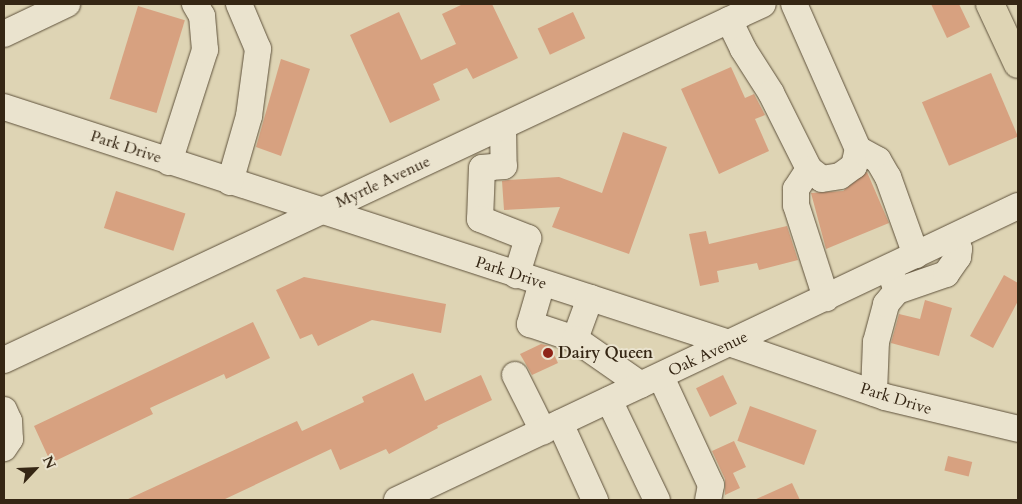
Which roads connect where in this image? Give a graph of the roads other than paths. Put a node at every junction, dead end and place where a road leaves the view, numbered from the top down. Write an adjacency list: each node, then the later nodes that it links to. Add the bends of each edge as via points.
1 (67, 4): 10 (street)
2 (195, 4): 15 (street, via 202,16 205,50)
3 (239, 4): 17 (street, via 258,49 248,116)
4 (763, 4): 9 (street, Myrtle Avenue)
5 (794, 4): 14 (street)
6 (990, 4): 11 (main road)
7 (1006, 4): 8 (main road)
8 (1018, 16)
9 (729, 20): 13 (street, Myrtle Avenue); 16 (street)
10 (4, 34)
11 (1018, 64)
12 (5, 110): 15 (street, Park Drive)
13 (503, 126): 19 (street, Myrtle Avenue); 22 (street, via 504,166 482,168 480,219 528,238)
14 (858, 149): 16 (street, via 854,166 840,176 822,179); 21 (street, via 878,160 888,177)
15 (169, 162): 17 (street, Park Drive)
16 (809, 169): 26 (street, via 796,189 796,205)
17 (230, 182): 19 (street, Park Drive)
18 (1018, 206): 20 (street, Oak Avenue)
19 (319, 211): 22 (street, Park Drive); 29 (street, Myrtle Avenue)
20 (953, 237): 21 (street, Oak Avenue); 23 (street, via 959,249 958,257 946,274)
21 (916, 255): 23 (street, Oak Avenue)
22 (517, 274): 24 (street, Park Drive)
23 (893, 280): 26 (street, Oak Avenue); 32 (street, via 876,342)
24 (542, 283): 25 (street, Park Drive); 27 (street, via 530,324)
25 (590, 298): 27 (street); 28 (street, Park Drive)
26 (826, 298): 28 (street, Oak Avenue)
27 (575, 339): 31 (street)
28 (732, 344): 31 (street, Oak Avenue); 32 (street, Park Drive)
29 (4, 360)
30 (516, 375): 35 (street)
31 (651, 381): 33 (street, Oak Avenue); 41 (street, via 711,485)
32 (874, 393): 36 (street, Park Drive, via 957,417)
33 (609, 400): 35 (street, Oak Avenue); 40 (street)
34 (4, 410): 37 (street, via 9,421 10,439)
35 (551, 427): 38 (street, Oak Avenue); 39 (street)
36 (1018, 429)
37 (4, 448)
38 (397, 500)
39 (595, 500)
40 (657, 500)
41 (708, 500)

